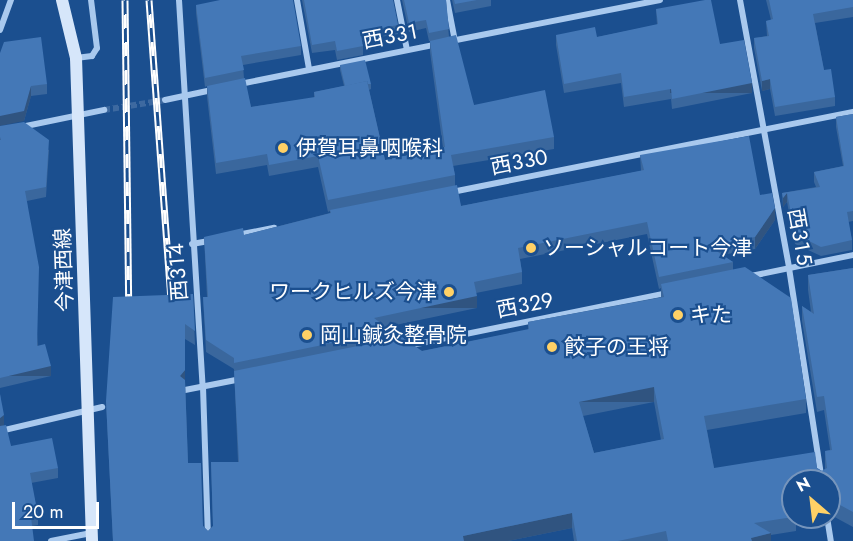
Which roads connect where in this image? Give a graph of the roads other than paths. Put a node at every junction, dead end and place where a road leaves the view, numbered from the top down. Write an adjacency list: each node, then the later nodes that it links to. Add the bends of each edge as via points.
1 (11, 0): 10 (street)
2 (62, 0): 13 (street, 今津西線)
3 (91, 0): 13 (street, via 96,48 92,56)
4 (179, 0): 17 (street, 西３１４)
5 (297, 0): 14 (street)
6 (397, 0): 12 (street)
7 (447, 0): 11 (street)
8 (660, 0): 11 (street, 西３３１)
9 (740, 0): 23 (street, 西３１５)
10 (0, 30)
11 (455, 41): 12 (street, 西３３１)
12 (407, 50): 14 (street, 西３３１)
13 (76, 58): 21 (street, 今津西線)
14 (309, 69): 15 (street, 西３３１)
15 (231, 86)
16 (220, 88): 17 (street)
17 (186, 95): 18 (street); 28 (street, 西３１４)
18 (165, 100)
19 (104, 110): 21 (street)
20 (853, 112): 23 (street, 西３３０)
21 (78, 115): 22 (street); 38 (street, 今津西線)
22 (11, 129)
23 (764, 130): 24 (street, 西３３０); 30 (street, 西３１５)
24 (437, 195)
25 (286, 225): 26 (street)
26 (227, 237)
27 (216, 240): 28 (street)
28 (192, 244): 35 (street, 西３１４)
29 (853, 255): 30 (street)
30 (789, 268): 31 (street); 40 (street, 西３１５)
31 (742, 278)
32 (672, 292): 33 (street, 西３２９)
33 (402, 346)
34 (250, 377): 35 (street)
35 (203, 387): 36 (street); 43 (street, 西３１４)
36 (186, 390)
37 (102, 407): 38 (street)
38 (88, 411): 39 (street); 41 (street, 今津西線)
39 (0, 431)
40 (820, 469)
41 (92, 537): 42 (street)
42 (51, 541)
43 (208, 541)

